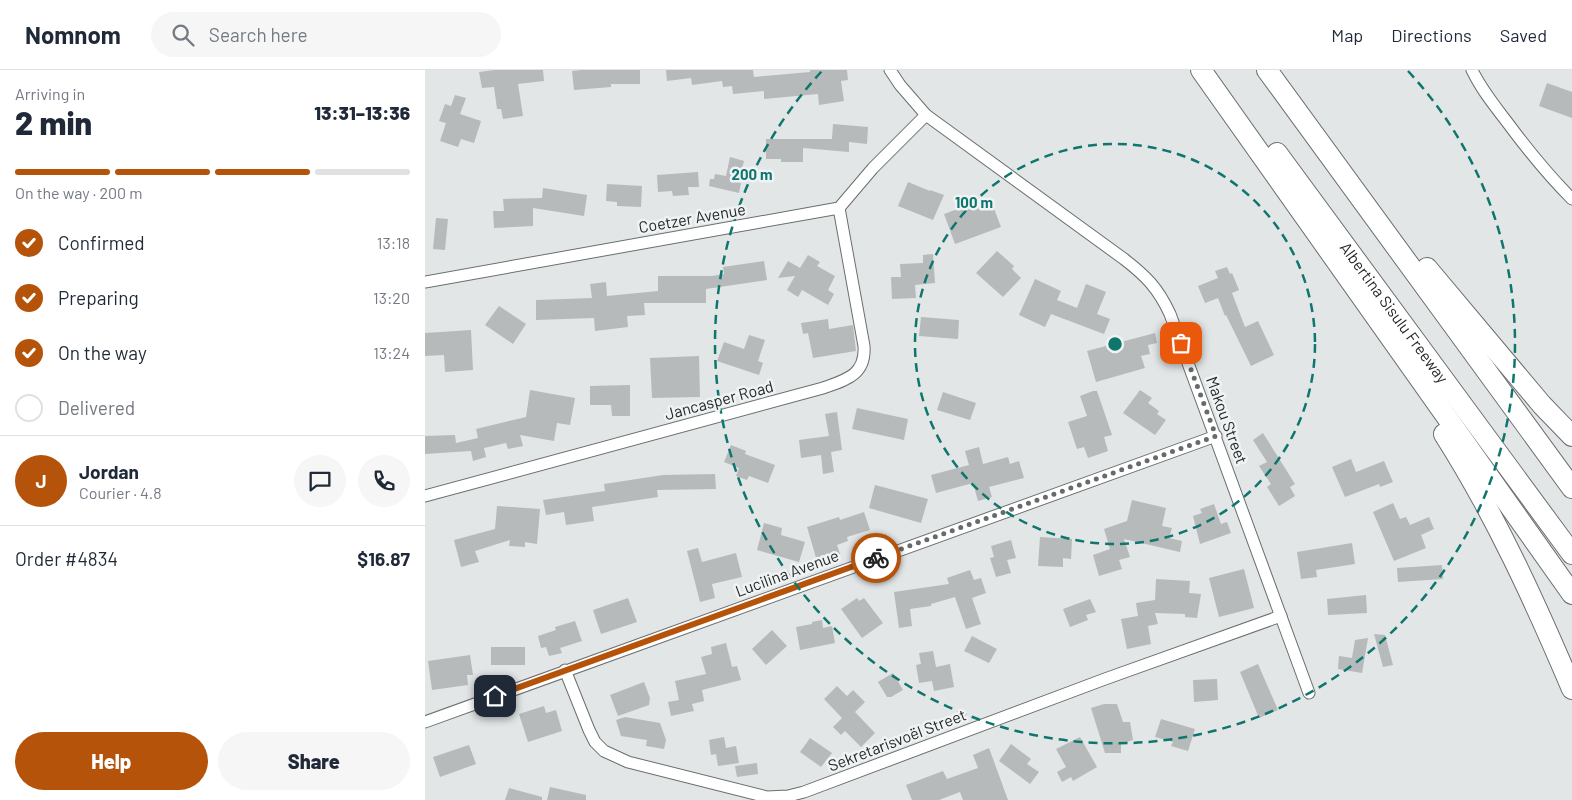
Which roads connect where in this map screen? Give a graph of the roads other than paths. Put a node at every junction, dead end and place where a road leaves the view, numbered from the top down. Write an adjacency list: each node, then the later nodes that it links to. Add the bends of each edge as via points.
1 (890, 70): 6 (street, Makou Street)
2 (1201, 70): 10 (highway)
3 (1216, 70): 16 (highway, Albertina Sisulu Freeway)
4 (1267, 70): 7 (highway)
5 (1472, 70): 8 (street, via 1529,151)
6 (926, 115): 9 (street); 12 (street, Makou Street, via 1148,279 1171,314)
7 (1349, 182): 13 (highway, via 1368,199 1542,405); 14 (highway)
8 (1572, 199)
9 (839, 208): 11 (street, Coetzer Avenue); 15 (street, Jancasper Road, via 865,356 852,376 823,388)
10 (1313, 227): 17 (highway); 20 (highway, via 1337,271 1482,499 1532,598)
11 (425, 282)
12 (1216, 436): 18 (street, Makou Street); 19 (street, Lucilina Avenue)
13 (1572, 436)
14 (1572, 488)
15 (425, 496)
16 (1572, 554)
17 (1572, 594)
18 (1281, 616): 19 (street, Sekretarisvoël Street, via 804,792 778,797 628,762 604,751 589,730); 21 (street, Makou Street)
19 (565, 670): 22 (street, Lucilina Avenue)
20 (1572, 689)
21 (1309, 693)
22 (425, 722)

